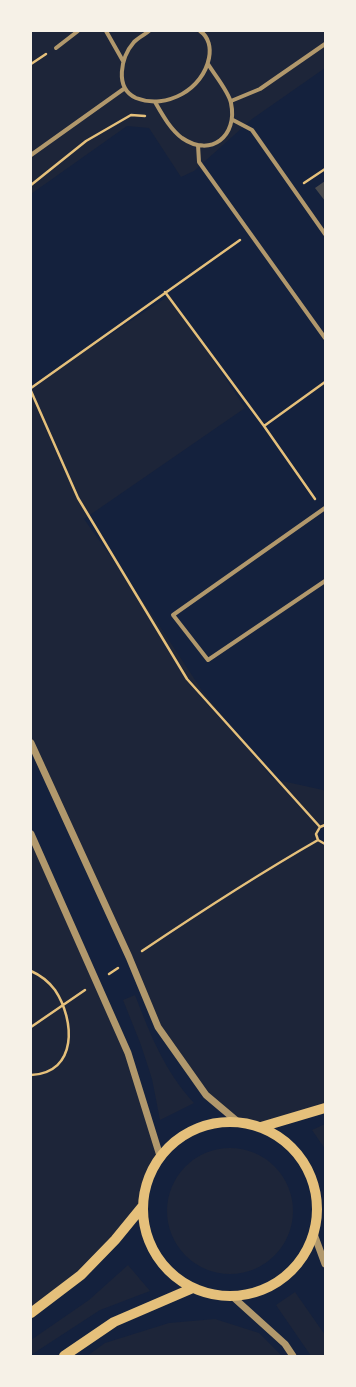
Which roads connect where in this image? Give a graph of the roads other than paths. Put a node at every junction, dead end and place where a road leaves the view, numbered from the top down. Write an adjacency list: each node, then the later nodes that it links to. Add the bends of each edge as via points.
1 (78, 31): 6 (street)
2 (106, 31): 7 (street)
3 (149, 31): 7 (street, via 134,43)
4 (204, 32): 8 (street, via 211,48)
5 (325, 44): 11 (street, via 260,89)
6 (56, 48)
7 (123, 61): 9 (street, via 121,76)
8 (208, 64): 10 (street, via 198,82 178,97); 11 (street)
9 (125, 88): 10 (street, via 136,97); 14 (street)
10 (155, 102): 13 (street, via 182,138)
11 (231, 102): 12 (street)
12 (233, 120): 13 (street, via 228,134 216,143); 15 (street, via 252,130)
13 (198, 145): 16 (street, via 199,162)
14 (31, 155)
15 (325, 234)
16 (325, 338)
17 (324, 509): 18 (street, via 173,615 208,660)
18 (325, 581)
19 (31, 743): 22 (street, via 129,957 158,1027 206,1095)
20 (31, 834): 24 (street, via 128,1053)
21 (325, 1108): 23 (main road)
22 (238, 1122): 23 (main road); 24 (main road, via 209,1124 182,1136)
23 (261, 1127): 26 (main road, via 288,1143 308,1168)
24 (160, 1156): 27 (main road, via 148,1180)
25 (325, 1190): 26 (main road)
26 (317, 1198): 28 (main road, via 318,1216)
27 (142, 1207): 30 (main road, via 146,1232 156,1256 172,1275); 32 (main road, via 81,1275)
28 (314, 1234): 29 (street); 31 (main road, via 302,1259 284,1278 260,1291)
29 (325, 1264)
30 (193, 1288): 31 (main road, via 213,1295); 33 (main road, via 114,1322)
31 (233, 1297): 34 (street, via 285,1344)
32 (31, 1313)
33 (64, 1356)
34 (293, 1356)

